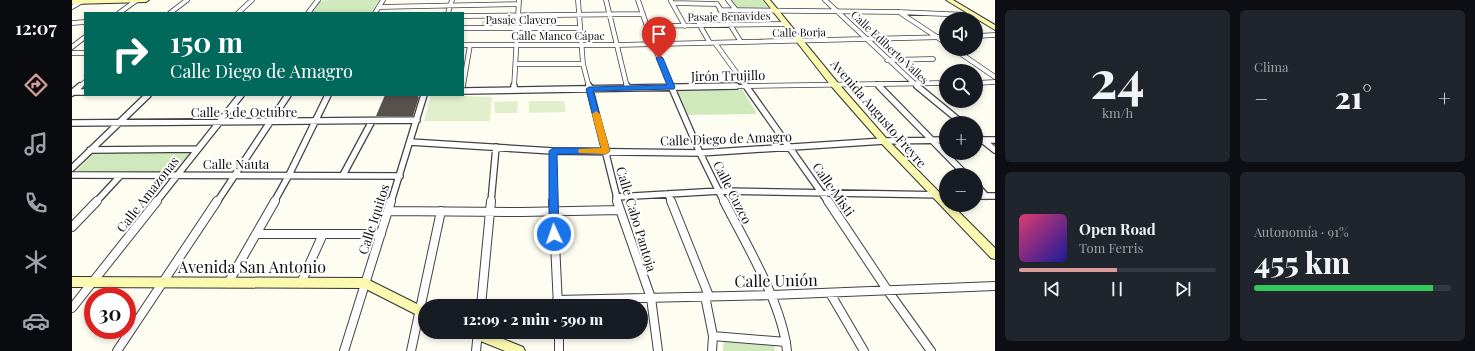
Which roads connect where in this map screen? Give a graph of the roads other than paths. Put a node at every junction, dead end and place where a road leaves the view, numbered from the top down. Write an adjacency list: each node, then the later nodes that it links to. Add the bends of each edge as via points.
1 (137, 0): 2 (main road); 17 (main road); 28 (street)
2 (146, 0)
3 (187, 0): 29 (street)
4 (252, 0): 30 (street)
5 (318, 0): 31 (street)
6 (383, 0): 23 (street)
7 (452, 0): 21 (street)
8 (578, 0): 36 (street, Calle Cabo Pantoja)
9 (606, 0): 37 (street)
10 (638, 0): 38 (street, Calle Cuzco)
11 (728, 0): 25 (street)
12 (767, 0): 26 (main road, Avenida Augusto Freyre)
13 (825, 0): 27 (street, Calle Ediberto Valles)
14 (942, 0): 15 (main road)
15 (945, 0): 16 (main road); 35 (main road)
16 (949, 0): 53 (main road)
17 (83, 1): 19 (main road); 22 (street)
18 (672, 1): 24 (street, via 714,3); 49 (street)
19 (72, 2)
20 (519, 2): 21 (street); 41 (street)
21 (450, 5): 23 (street); 33 (street)
22 (72, 7)
23 (379, 7): 32 (street)
24 (720, 10): 25 (street); 46 (street)
25 (736, 10): 26 (street)
26 (776, 11): 27 (street); 47 (main road, Avenida Augusto Freyre)
27 (837, 11): 34 (street); 58 (street, Calle Ediberto Valles)
28 (120, 12)
29 (171, 12)
30 (239, 12)
31 (309, 12)
32 (376, 12)
33 (448, 12)
34 (898, 12): 39 (street); 56 (street)
35 (964, 12)
36 (579, 14): 37 (street); 41 (street); 52 (street, Calle Cabo Pantoja)
37 (610, 14): 38 (street); 63 (street)
38 (643, 14): 48 (street, Calle Cuzco)
39 (939, 14)
40 (464, 16): 41 (street)
41 (518, 16): 51 (street)
42 (72, 22): 43 (street)
43 (84, 22)
44 (983, 23): 53 (main road)
45 (699, 24): 46 (street, Pasaje Benavides); 49 (street, Pasaje Benavides); 61 (street, Calle Misti)
46 (729, 24): 47 (street, Pasaje Benavides); 60 (street)
47 (786, 24): 59 (main road, Avenida Augusto Freyre)
48 (647, 26): 49 (street, Pasaje Benavides); 64 (street, Calle Cuzco)
49 (684, 26)
50 (464, 28): 51 (street, Pasaje Clavero)
51 (517, 28): 52 (street, Pasaje Clavero); 62 (street)
52 (579, 28): 67 (street, Calle Cabo Pantoja)
53 (995, 30)
54 (983, 35): 55 (street)
55 (995, 35)
56 (937, 37): 58 (street, Calle Borja)
57 (84, 38): 68 (street)
58 (866, 40): 59 (street, Calle Borja); 73 (street, Calle Ediberto Valles)
59 (801, 41): 60 (street, Calle Borja); 83 (main road, Avenida Augusto Freyre)
60 (741, 42): 61 (street, Calle Borja)
61 (712, 43): 64 (street, Calle Borja); 86 (street, Calle Misti)
62 (517, 44): 66 (street, Calle Manco Cápac); 67 (street, Calle Manco Cápac); 74 (street)
63 (617, 44): 64 (street, Calle Manco Cápac); 67 (street, Calle Manco Cápac); 88 (street)
64 (653, 44): 87 (street, Calle Cuzco)
65 (464, 45): 66 (street, Calle Manco Cápac)
66 (470, 45): 76 (street)
67 (580, 45): 75 (street, Calle Cabo Pantoja)
68 (72, 47)
69 (72, 53): 70 (street)
70 (84, 53)
71 (964, 56): 78 (street)
72 (933, 59): 73 (street)
73 (887, 60): 85 (street, Calle Ediberto Valles)
74 (516, 64): 75 (street); 91 (street)
75 (583, 64): 89 (street, Calle Cabo Pantoja)
76 (465, 66): 77 (street)
77 (464, 76)
78 (995, 77)
79 (995, 82): 82 (street)
80 (84, 83): 92 (street)
81 (939, 83): 85 (street, Jirón Trujillo)
82 (983, 83)
83 (835, 84): 84 (street, Jirón Trujillo); 86 (street, Jirón Trujillo); 113 (main road, Avenida Augusto Freyre)
84 (876, 84): 85 (street, Jirón Trujillo); 109 (street)
85 (914, 84): 99 (street, Calle Ediberto Valles)
86 (744, 86): 87 (street, Jirón Trujillo); 117 (street, Calle Misti)
87 (671, 87): 88 (street, Jirón Trujillo); 123 (street, Calle Cuzco)
88 (627, 88): 89 (street, Jirón Trujillo)
89 (589, 89): 91 (street, Jirón Trujillo); 122 (street, Calle Cabo Pantoja)
90 (464, 90): 91 (street, Jirón Trujillo)
91 (514, 90)
92 (72, 92): 93 (street)
93 (84, 92)
94 (147, 96): 103 (street)
95 (241, 96): 104 (street, Calle Amazonas)
96 (287, 96): 105 (street)
97 (328, 96): 101 (street)
98 (424, 96): 100 (street, Calle Iquitos)
99 (953, 116)
100 (417, 120): 102 (street, Calle 3 de Octubre); 114 (street, Calle Iquitos)
101 (316, 121): 102 (street, Calle 3 de Octubre); 105 (street, Calle 3 de Octubre); 129 (street)
102 (372, 121): 130 (street)
103 (120, 122): 104 (street, Calle 3 de Octubre); 107 (street, Calle 3 de Octubre); 119 (street)
104 (219, 122): 105 (street, Calle 3 de Octubre); 118 (street, Calle Amazonas)
105 (270, 122): 128 (street)
106 (72, 123): 107 (street, Calle 3 de Octubre)
107 (79, 123): 108 (street)
108 (72, 129)
109 (933, 140): 110 (street, Calle Diego de Amagro); 113 (street, Calle Diego de Amagro); 125 (street)
110 (939, 140)
111 (983, 140): 112 (street)
112 (995, 140)
113 (884, 141): 117 (street, Calle Diego de Amagro); 137 (main road, Avenida Augusto Freyre)
114 (410, 142): 116 (street, Calle Diego de Amagro); 132 (street, Calle Iquitos)
115 (983, 142): 120 (street)
116 (496, 147): 121 (street, Calle Diego de Amagro); 146 (street)
117 (789, 147): 123 (street, Calle Diego de Amagro); 134 (street, Calle Misti)
118 (197, 149): 119 (street); 127 (street, Calle Amazonas)
119 (90, 150): 124 (street)
120 (995, 150)
121 (553, 151): 122 (street, Calle Diego de Amagro); 145 (street)
122 (606, 151): 123 (street, Calle Diego de Amagro); 141 (street, Calle Cabo Pantoja)
123 (700, 153): 133 (street, Calle Cuzco)
124 (72, 168)
125 (959, 168)
126 (72, 175): 131 (street, Calle Nauta)
127 (178, 175): 128 (street, Calle Nauta); 131 (street, Calle Nauta); 153 (street, Calle Amazonas)
128 (234, 175): 129 (street, Calle Nauta); 154 (street)
129 (288, 175): 130 (street, Calle Nauta); 148 (street)
130 (343, 175): 132 (street, Calle Nauta)
131 (120, 176): 147 (street)
132 (400, 176): 143 (street, Calle Iquitos)
133 (720, 191): 134 (street); 136 (street); 161 (street, Calle Cuzco)
134 (822, 192): 137 (street); 159 (street, Calle Misti)
135 (983, 193): 139 (street)
136 (668, 194): 141 (street); 162 (street)
137 (935, 195): 138 (street); 151 (main road, Avenida Augusto Freyre)
138 (939, 195)
139 (986, 196): 140 (street)
140 (995, 196)
141 (616, 197): 142 (street, Calle Cabo Pantoja)
142 (620, 210): 145 (street); 163 (street, Calle Cabo Pantoja)
143 (388, 211): 144 (street); 150 (street, Calle Iquitos)
144 (442, 211): 146 (street); 164 (street)
145 (553, 211): 146 (street); 166 (street)
146 (490, 212): 165 (street)
147 (72, 227)
148 (256, 234): 149 (street); 155 (street)
149 (323, 234): 150 (street); 156 (street)
150 (381, 234): 157 (street, Calle Iquitos)
151 (995, 256)
152 (72, 282): 153 (main road, Avenida San Antonio)
153 (93, 282): 154 (main road, Avenida San Antonio); 168 (street, Calle Amazonas)
154 (164, 283): 155 (main road, Avenida San Antonio); 176 (street)
155 (228, 283): 156 (main road, Avenida San Antonio)
156 (301, 283): 157 (main road, Avenida San Antonio)
157 (365, 283): 169 (main road, Avenida San Antonio); 177 (street, Calle Iquitos)
158 (995, 286): 159 (street, Calle Unión)
159 (888, 291): 160 (street, Calle Unión); 186 (street, Calle Misti)
160 (830, 293): 161 (street, Calle Unión); 185 (street)
161 (771, 295): 162 (street, Calle Unión); 175 (street, Calle Cuzco)
162 (707, 296): 163 (street, Calle Unión); 171 (street)
163 (651, 298): 167 (street, Calle Unión); 182 (street, Calle Cabo Pantoja)
164 (425, 299)
165 (481, 299)
166 (558, 299)
167 (632, 299)
168 (72, 308)
169 (418, 311)
170 (418, 327): 178 (street)
171 (713, 336): 175 (street); 183 (street)
172 (476, 339): 179 (street)
173 (490, 339): 180 (main road)
174 (559, 339): 181 (street)
175 (786, 342): 184 (street, Calle Cuzco)
176 (117, 351)
177 (344, 351)
178 (411, 351)
179 (476, 351)
180 (519, 351)
181 (559, 351)
182 (658, 351)
183 (712, 351)
184 (787, 351)
185 (864, 351)
186 (931, 351)

